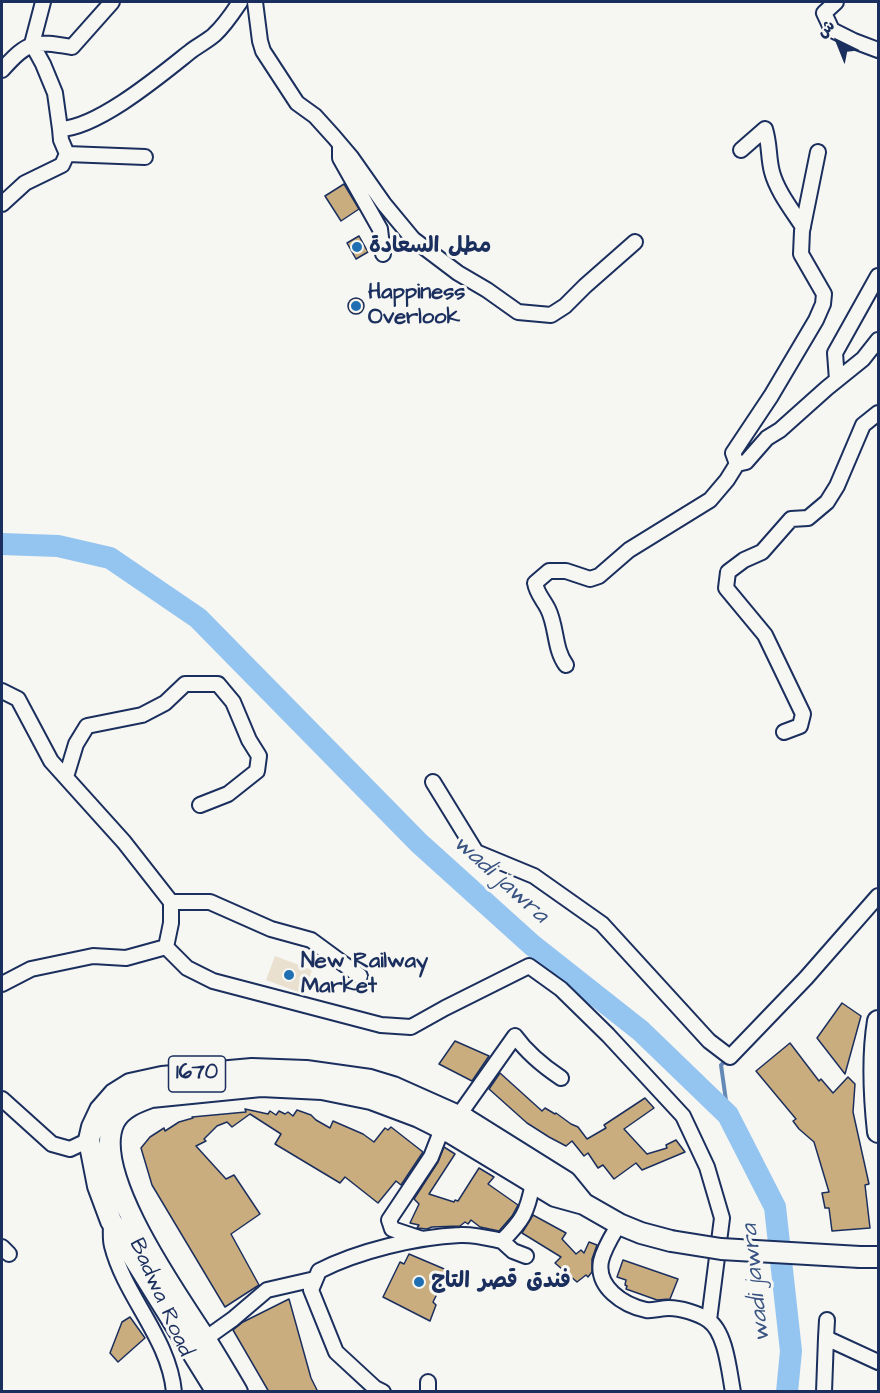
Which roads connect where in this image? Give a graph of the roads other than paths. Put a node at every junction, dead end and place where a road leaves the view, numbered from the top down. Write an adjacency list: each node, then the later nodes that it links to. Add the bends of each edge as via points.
1 (42, 2): 6 (street)
2 (112, 2): 6 (street, via 72,47)
3 (240, 2): 9 (street, via 212,37 128,99 89,121)
4 (255, 2): 10 (street, via 263,51 297,103 315,116)
5 (836, 2): 7 (street, via 824,13 832,30)
6 (32, 44): 8 (street); 9 (street, via 55,93)
7 (879, 50)
8 (2, 70)
9 (60, 129): 13 (street)
10 (340, 144): 17 (street, via 413,239 518,312 550,315); 18 (street, via 340,158 380,229)
11 (741, 150): 16 (street, via 765,129 772,172)
12 (818, 152): 16 (street)
13 (67, 154): 14 (street); 15 (street, via 62,165 25,183)
14 (145, 157)
15 (2, 204)
16 (803, 226): 23 (street, via 801,254 824,294 822,304 771,396 733,453)
17 (635, 242)
18 (383, 254)
19 (879, 276): 21 (street, via 835,352)
20 (879, 340): 21 (street)
21 (837, 380): 23 (street, via 767,438 746,462)
22 (879, 413): 26 (street, via 862,425 827,502 808,518 791,519 762,552 728,572 726,588 765,635 803,714 800,726)
23 (737, 464): 24 (street, via 710,500 629,550 599,576 590,579 549,571 535,583 548,608 560,657)
24 (566, 665)
25 (2, 691): 27 (street, via 18,699 51,761)
26 (784, 732)
27 (66, 777): 29 (street, via 76,744 87,726 142,715 165,703 185,684 218,684 233,702 259,756 257,771 228,794); 31 (street)
28 (433, 782): 30 (street, via 476,852 534,876 602,924 709,1041 730,1057)
29 (200, 805)
30 (879, 896)
31 (171, 902): 32 (street); 33 (street, via 210,902 271,929 311,940)
32 (166, 947): 34 (street, via 126,958 93,956 31,969); 52 (street, via 187,968 213,981 381,1025 411,1027 529,966 561,989 683,1116 707,1167 722,1218)
33 (360, 975)
34 (2, 984)
35 (879, 1021): 40 (highway, via 874,1079)
36 (561, 1078): 38 (street, via 545,1068 515,1036)
37 (2, 1098): 42 (street, via 52,1144 70,1149)
38 (459, 1115): 42 (highway, 1670, via 393,1087 347,1075 252,1069 162,1077 130,1084 100,1110); 44 (highway, 1670, via 566,1182)
39 (442, 1129): 41 (highway, 1670, via 370,1099 322,1089 261,1086 151,1097 122,1111); 43 (highway, 1670); 47 (street, via 431,1157 389,1220 392,1229)
40 (879, 1132)
41 (111, 1136): 42 (highway); 55 (highway, 1670, via 113,1170 130,1216)
42 (89, 1140): 45 (highway, via 98,1185)
43 (533, 1183): 44 (highway, 1670, via 555,1196); 48 (street, via 528,1208)
44 (584, 1204): 46 (highway)
45 (111, 1221): 57 (street, Badwa Road, via 111,1244 123,1277 159,1340); 58 (highway)
46 (619, 1224): 50 (highway, bridge, via 671,1241 721,1249); 52 (street, via 601,1263 601,1277 607,1288 630,1305 647,1310 671,1308)
47 (424, 1239): 48 (street, via 462,1235); 51 (street, via 334,1263 319,1271)
48 (502, 1241): 49 (street)
49 (526, 1256)
50 (869, 1257)
51 (315, 1279): 55 (street, via 267,1290); 60 (street, via 311,1290 336,1352)
52 (709, 1320): 61 (street, via 722,1339)
53 (827, 1320): 54 (street)
54 (826, 1338): 56 (street); 62 (street)
55 (205, 1339): 59 (highway, 1670)
56 (879, 1362)
57 (174, 1392)
58 (217, 1392)
59 (237, 1392)
60 (383, 1392)
61 (733, 1392)
62 (824, 1392)

